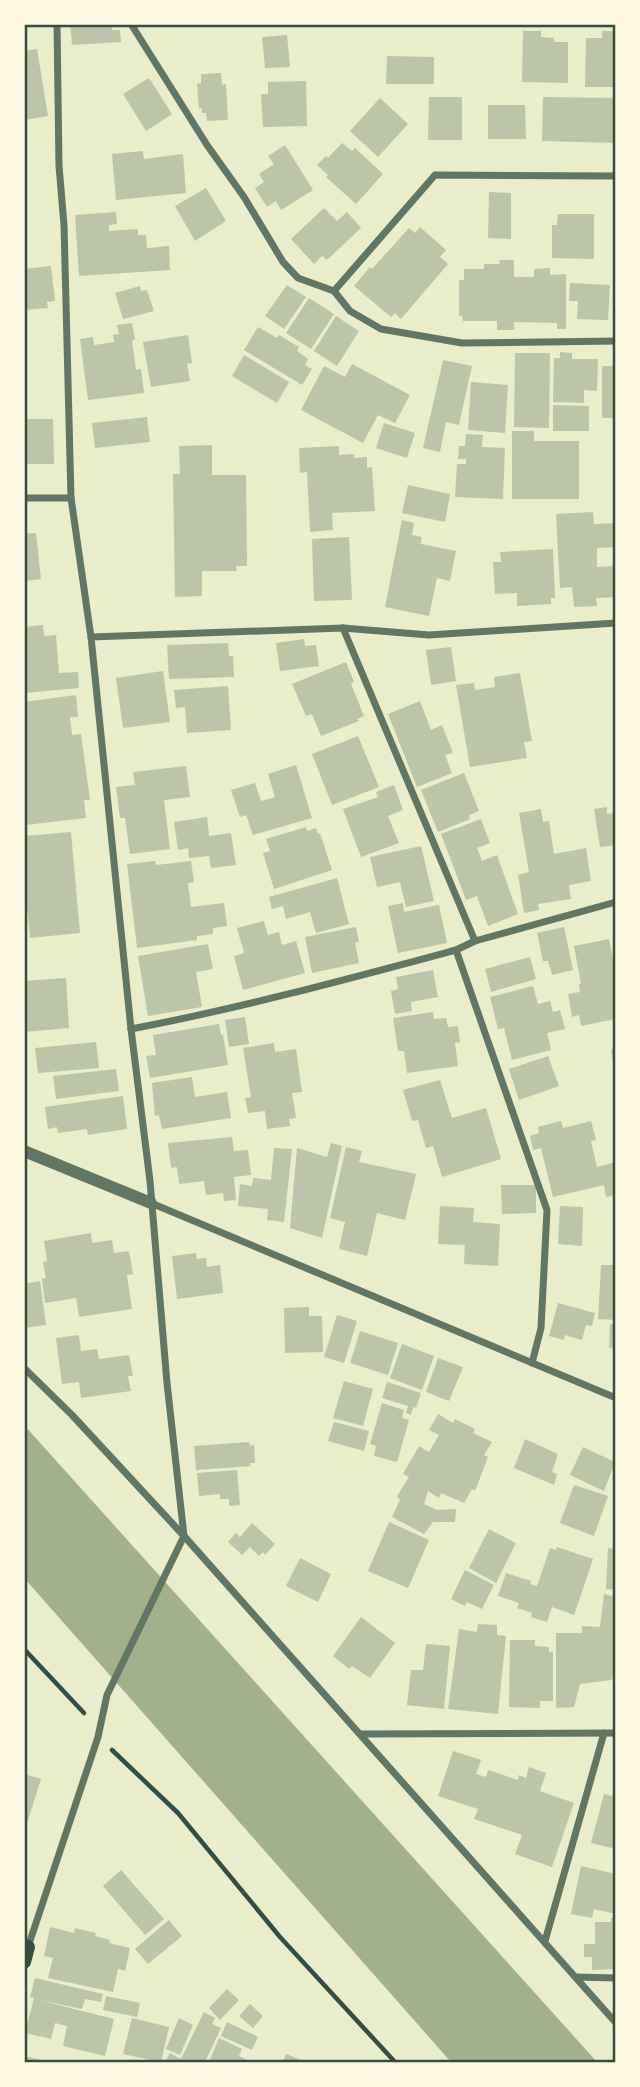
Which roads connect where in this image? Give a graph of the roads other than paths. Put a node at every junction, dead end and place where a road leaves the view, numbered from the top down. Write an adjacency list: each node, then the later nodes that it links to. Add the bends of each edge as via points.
1 (57, 24): 7 (street)
2 (131, 24): 4 (street, via 284,262 298,278)
3 (615, 176): 4 (street, via 435,175)
4 (334, 291): 5 (street, via 350,311 381,328 448,341)
5 (615, 341)
6 (24, 498): 7 (street)
7 (71, 498): 10 (street)
8 (615, 623): 9 (street, via 429,635)
9 (344, 628): 10 (street); 12 (street)
10 (91, 637): 14 (street)
11 (615, 902): 12 (street)
12 (475, 941): 13 (street)
13 (456, 950): 14 (street, via 224,1011); 17 (street, via 547,1210 541,1328)
14 (131, 1029): 16 (street)
15 (24, 1151): 16 (street)
16 (151, 1203): 17 (street); 20 (street)
17 (532, 1363): 19 (street)
18 (24, 1368): 20 (street)
19 (615, 1398)
20 (184, 1536): 23 (street); 25 (street, via 107,1695 98,1737)
21 (604, 1733): 22 (street); 23 (street); 24 (street)
22 (615, 1733)
23 (361, 1734): 24 (street)
24 (545, 1941): 26 (street)
25 (26, 1952)
26 (576, 1977): 27 (street); 28 (street)
27 (615, 1978)
28 (615, 2023)

